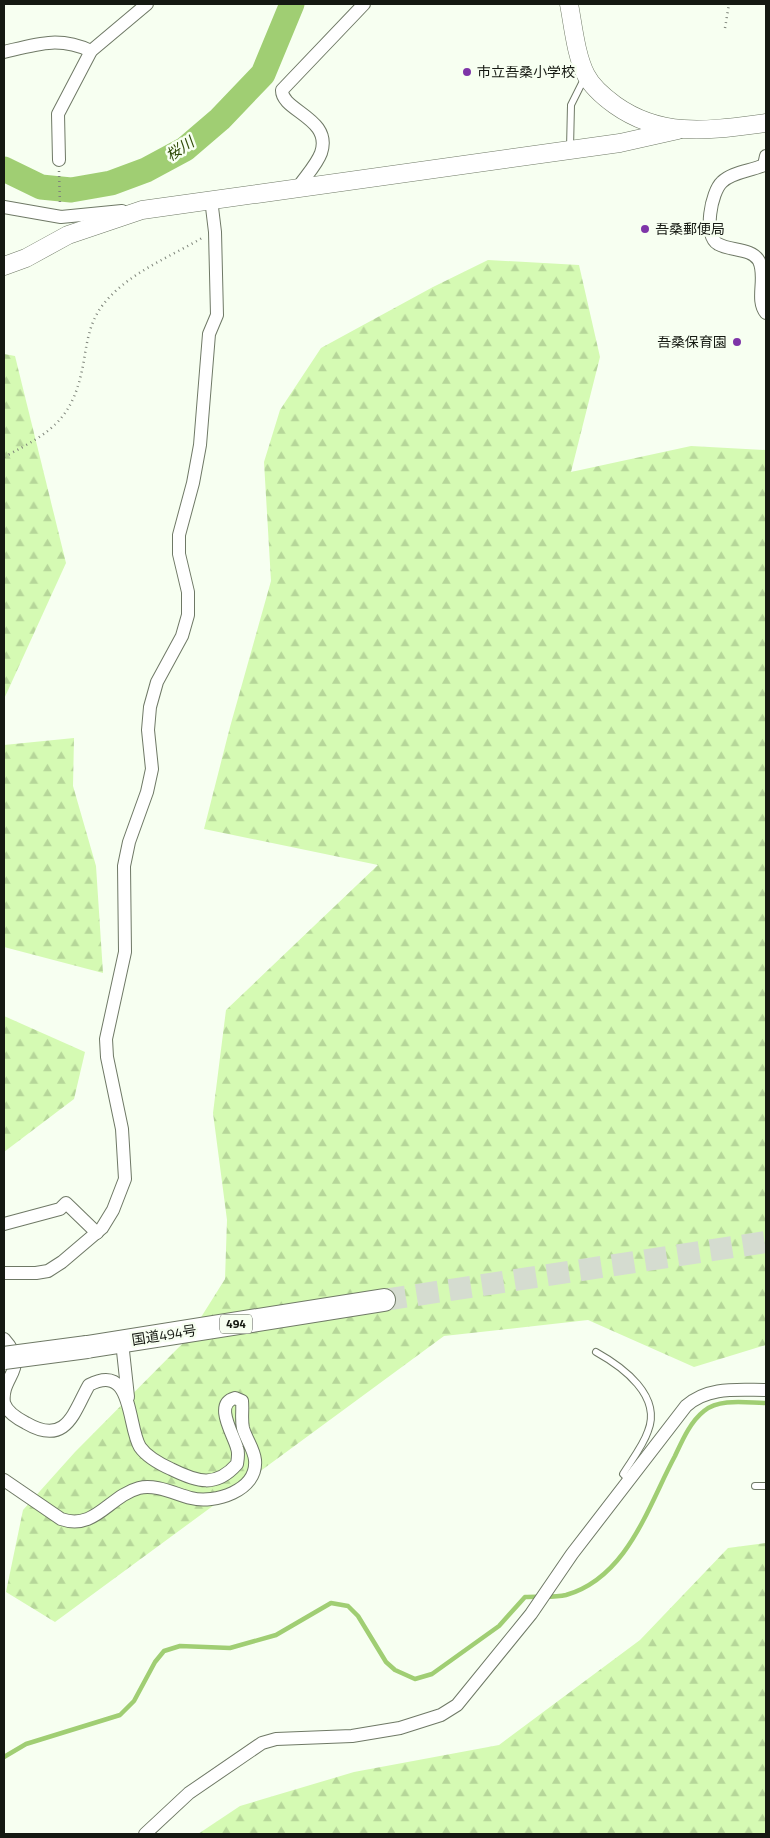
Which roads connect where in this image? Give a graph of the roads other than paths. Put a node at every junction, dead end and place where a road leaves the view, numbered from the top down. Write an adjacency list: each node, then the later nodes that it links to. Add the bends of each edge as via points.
1 (147, 4): 5 (street)
2 (364, 4): 12 (street, via 282,90 283,97 312,121 320,134 322,151)
3 (569, 4): 6 (street)
4 (4, 52): 5 (street, via 51,41)
5 (91, 52): 11 (street, via 58,114)
6 (586, 75): 8 (street, via 606,98 630,115); 9 (lane, via 571,105)
7 (766, 123): 8 (street, via 704,131)
8 (678, 130): 9 (street)
9 (570, 150): 12 (street)
10 (766, 156): 17 (street, via 764,165 728,177 720,183 714,194 708,231 719,246 749,253 758,260 762,269 762,303)
11 (59, 160)
12 (299, 186): 13 (street)
13 (212, 199): 15 (street); 19 (street, via 217,315 209,334 198,454 179,535 188,614 182,636 157,682 150,708 148,730 152,769 128,842 124,866 126,952 106,1039 122,1128 125,1179 114,1210)
14 (4, 207): 15 (street, via 61,217)
15 (142, 210): 16 (street, via 68,235)
16 (4, 266)
17 (766, 313)
18 (4, 1224): 19 (street, via 60,1209 66,1203)
19 (97, 1233): 20 (street, via 48,1271)
20 (4, 1273)
21 (384, 1300): 23 (highway, 国道494号 / 494)
22 (4, 1339): 27 (street, via 15,1355 4,1402 13,1414 30,1425 48,1430 65,1426 77,1412 89,1385 96,1382 109,1381)
23 (122, 1342): 25 (highway, 国道494号 / 494, bridge); 27 (street)
24 (596, 1352): 29 (lane, via 637,1383 648,1400 652,1418 648,1432 623,1474)
25 (4, 1358)
26 (766, 1390): 29 (street, via 721,1390 696,1397)
27 (128, 1397): 28 (street, via 141,1448 160,1464 198,1480 210,1481 223,1476 237,1464 237,1447 229,1429 226,1404 235,1398 242,1402 242,1421 256,1461 250,1478 242,1487 213,1500 192,1499 154,1487 142,1487 120,1496 90,1519 71,1522 61,1519)
28 (4, 1480)
29 (629, 1480): 32 (street, via 531,1614 458,1705 440,1716 400,1728 352,1736 276,1739 262,1744 189,1793)
30 (754, 1486): 31 (lane)
31 (766, 1486)
32 (145, 1834)

